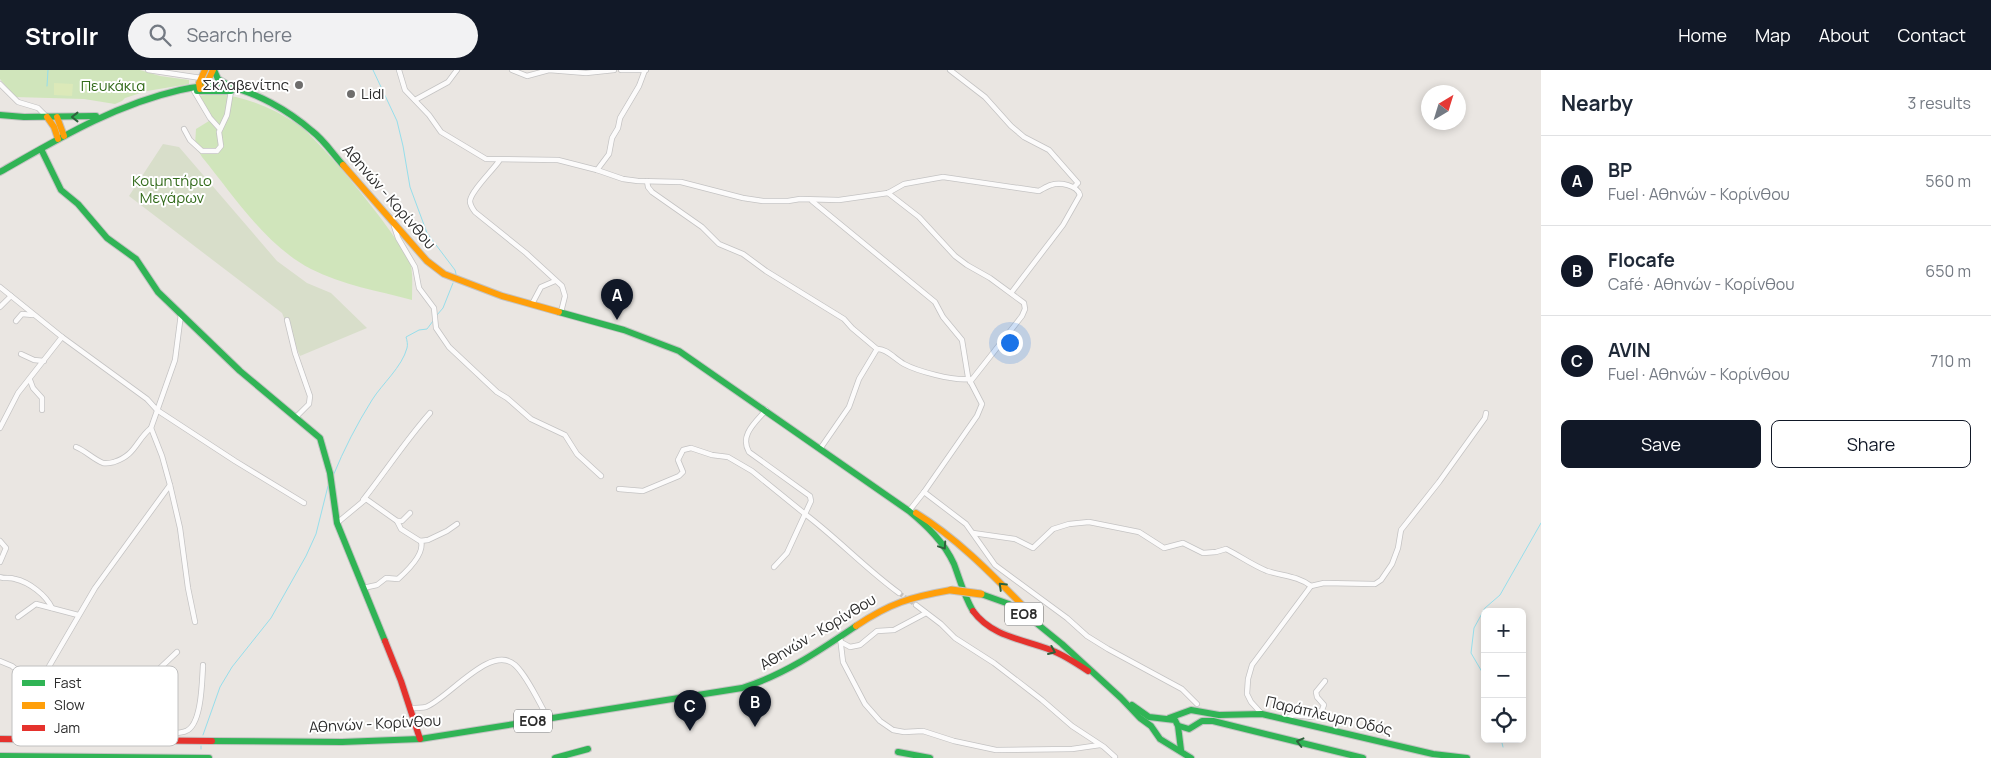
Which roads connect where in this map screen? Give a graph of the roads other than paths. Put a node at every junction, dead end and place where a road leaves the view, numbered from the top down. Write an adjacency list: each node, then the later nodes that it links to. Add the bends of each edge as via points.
1 (148, 70): 12 (street)
2 (206, 70): 12 (main road)
3 (213, 70): 12 (main road); 13 (main road, via 218,79)
4 (399, 70): 14 (street, via 404,90)
5 (457, 70): 14 (street, via 448,82)
6 (512, 70): 7 (street, via 527,76 549,70 586,73)
7 (614, 70)
8 (621, 70): 9 (street)
9 (645, 70): 24 (street, via 620,118 609,154)
10 (950, 70): 27 (street, via 985,97 1024,137 1049,150 1078,183)
11 (0, 84): 17 (street, via 18,102 38,108)
12 (200, 87): 13 (main road, Αθηνών - Κορίνθου); 16 (main road, Αθηνών - Κορίνθου, via 147,98); 20 (street, via 210,118)
13 (232, 90): 20 (street, via 227,115); 30 (main road, Αθηνών - Κορίνθου, via 290,114 314,132)
14 (415, 100): 23 (street, via 441,132 479,157)
15 (0, 115): 17 (main road)
16 (102, 115): 18 (main road, one-way to 18); 21 (main road, Αθηνών - Κορίνθου)
17 (47, 117): 18 (main road); 21 (main road)
18 (57, 117): 21 (main road)
19 (184, 129): 20 (street, via 199,149 210,152 221,146)
20 (220, 129)
21 (61, 138): 22 (main road, Αθηνών - Κορίνθου)
22 (41, 149): 25 (main road, Αθηνών - Κορίνθου); 38 (main road, via 61,190 78,204 107,238 136,259 152,285)
23 (499, 161): 24 (street, via 558,160); 31 (street, via 471,197 470,206)
24 (597, 170): 26 (street, via 624,179)
25 (0, 172)
26 (647, 181): 29 (street, via 681,182 755,200); 43 (street, via 652,192 702,227 719,244 739,252 844,319)
27 (1074, 187): 28 (street, via 1054,185 1039,191 943,176 904,184); 33 (street, via 1080,195 1072,210)
28 (888, 192): 29 (street, via 835,201); 33 (street, via 919,217 955,256)
29 (810, 200): 47 (street, via 935,302 962,340)
30 (394, 225): 35 (main road, Αθηνών - Κορίνθου, via 427,261 444,274); 58 (street, via 415,267 419,288 434,308 436,328 449,347 531,419 565,435 578,454)
31 (555, 281): 35 (street, via 540,287); 37 (street, via 565,291)
32 (0, 287): 34 (street)
33 (1012, 293): 47 (street, via 1024,303 1024,312)
34 (11, 296): 36 (street); 39 (street)
35 (532, 304): 37 (main road, Αθηνών - Κορίνθου)
36 (0, 307)
37 (562, 312): 50 (main road, Αθηνών - Κορίνθου, via 624,330 679,351)
38 (181, 314): 49 (street, via 170,380); 53 (main road, via 240,371)
39 (37, 316): 41 (street, via 22,314); 42 (street)
40 (286, 320): 53 (street, via 310,396 309,404)
41 (16, 321)
42 (62, 337): 45 (street); 49 (street, via 147,399)
43 (877, 349): 47 (street, via 916,370); 57 (street, via 865,366 849,407)
44 (21, 354): 45 (street)
45 (44, 361): 46 (street)
46 (30, 380): 48 (street, via 42,398); 54 (street, via 18,393)
47 (969, 381): 61 (street, via 980,399 981,409)
48 (42, 410)
49 (157, 410): 55 (street); 63 (street)
50 (766, 410): 57 (main road, Αθηνών - Κορίνθου); 66 (street, via 747,433 746,448 810,496)
51 (430, 413): 62 (street)
52 (1486, 413): 76 (street, via 1401,530 1394,559 1381,580 1375,584 1324,583)
53 (296, 417): 68 (main road, via 320,438 330,474)
54 (0, 428)
55 (151, 428): 56 (street, via 130,454 110,463 101,462); 59 (street)
56 (76, 446)
57 (820, 449): 64 (main road, Αθηνών - Κορίνθου)
58 (602, 476)
59 (170, 484): 82 (street); 84 (street)
60 (619, 489): 66 (street, via 643,491 675,478 683,472 678,460 680,454 686,448 696,448 741,463)
61 (924, 492): 64 (street); 70 (street, via 961,519)
62 (363, 500): 67 (street, via 366,498); 68 (street)
63 (304, 503)
64 (909, 511): 86 (main road, Αθηνών - Κορίνθου, one-way to 64, via 940,529); 93 (main road, Αθηνών - Κορίνθου, one-way to 93, via 945,548 968,603 985,623 1003,636 1059,654)
65 (410, 513): 67 (street, via 402,521)
66 (806, 514): 74 (street, via 787,553); 78 (street)
67 (397, 521): 72 (street, via 401,529)
68 (337, 523): 77 (main road)
69 (457, 524): 72 (street, via 447,532)
70 (974, 533): 76 (street, via 1012,539 1032,548 1052,529 1069,524 1096,523 1139,532 1164,548 1183,543 1203,554 1226,549 1262,568 1302,580); 96 (street, via 995,565 1038,599 1108,649 1182,689)
71 (0, 541): 73 (street, via 6,548)
72 (421, 541): 77 (street, via 417,558 398,579 386,578)
73 (0, 562)
74 (774, 567)
75 (0, 577): 80 (street, via 24,582 46,599)
76 (1311, 586): 99 (street, via 1252,665 1247,694)
77 (363, 588): 97 (main road)
78 (899, 593)
79 (916, 605): 81 (street)
80 (52, 608): 82 (street); 83 (street, via 33,604)
81 (926, 613): 85 (street, via 894,630 877,631 856,646 850,647); 110 (street)
82 (78, 616): 91 (street)
83 (18, 617)
84 (195, 622)
85 (840, 640): 86 (main road, Αθηνών - Κορίνθου / ΕΟ8, bridge, via 882,609 915,596 951,590 1001,600 1024,613); 100 (main road, Αθηνών - Κορίνθου / ΕΟ8, via 755,685); 110 (street, via 843,662 865,704 893,730 923,731 996,750 1072,749)
86 (1062, 644): 93 (main road, Αθηνών - Κορίνθου / ΕΟ8)
87 (177, 652): 92 (street)
88 (0, 661): 90 (street)
89 (203, 665): 104 (street, via 198,716 192,728)
90 (12, 666)
91 (50, 666)
92 (162, 666)
93 (1097, 676): 95 (main road, Αθηνών - Κορίνθου / ΕΟ8)
94 (1325, 681): 102 (street, via 1316,692 1324,705 1322,710 1312,717 1294,715)
95 (1121, 698): 101 (main road, Αθηνών - Κορίνθου / ΕΟ8, via 1148,717); 105 (main road, Αθηνών - Κορίνθου / ΕΟ8)
96 (1197, 704)
97 (411, 708): 100 (street, via 432,704 483,666 504,660 518,668); 107 (main road)
98 (1184, 712): 99 (main road, Παράπλευρη Οδός); 101 (main road, Παράπλευρη Οδός); 103 (main road, via 1178,718)
99 (1262, 714): 102 (main road, Παράπλευρη Οδός)
100 (548, 718): 107 (main road, Αθηνών - Κορίνθου / ΕΟ8)
101 (1166, 719): 103 (main road, Αθηνών - Κορίνθου / ΕΟ8); 105 (main road, via 1157,725)
102 (1282, 720): 121 (main road, Παράπλευρη Οδός, via 1433,754)
103 (1178, 725): 106 (main road); 120 (main road, one-way to 103, via 1213,721 1202,721 1189,729)
104 (178, 732)
105 (1156, 732): 108 (main road, Αθηνών - Κορίνθου / ΕΟ8, via 1160,739)
106 (1178, 734): 108 (main road, via 1174,740); 113 (main road, via 1178,744)
107 (420, 739): 109 (main road, Αθηνών - Κορίνθου / ΕΟ8)
108 (1166, 741): 113 (main road, Αθηνών - Κορίνθου / ΕΟ8)
109 (178, 742)
110 (1100, 745): 115 (street)
111 (588, 749): 117 (main road)
112 (898, 752): 118 (main road)
113 (1183, 753): 119 (main road, Αθηνών - Κορίνθου / ΕΟ8)
114 (0, 756): 116 (main road)
115 (1115, 757)
116 (209, 758)
117 (555, 758)
118 (930, 758)
119 (1191, 758)
120 (1363, 758)
121 (1467, 758)

